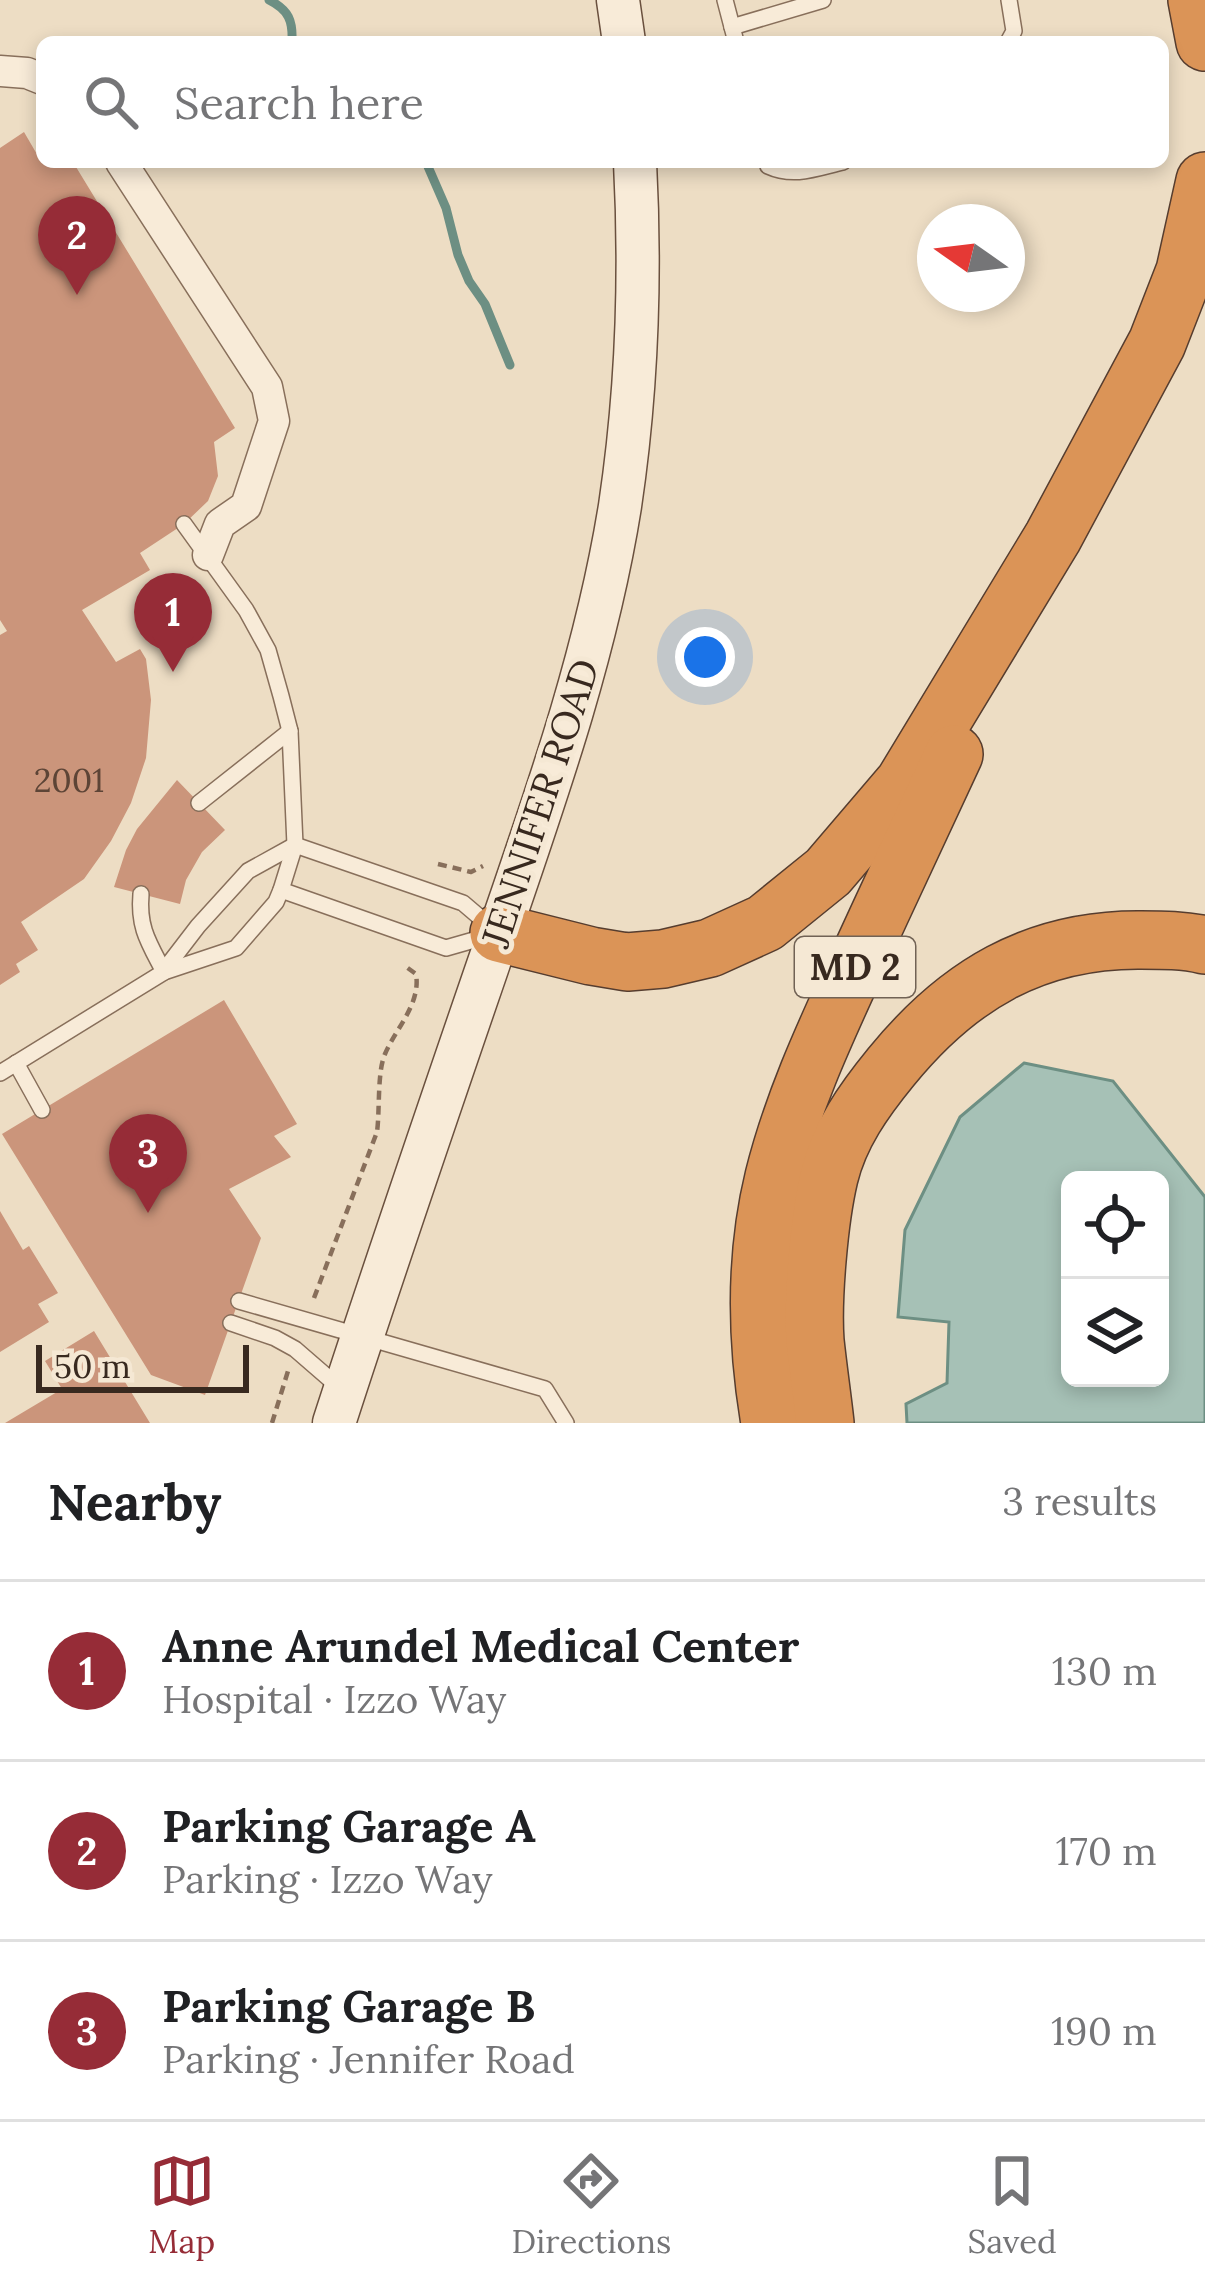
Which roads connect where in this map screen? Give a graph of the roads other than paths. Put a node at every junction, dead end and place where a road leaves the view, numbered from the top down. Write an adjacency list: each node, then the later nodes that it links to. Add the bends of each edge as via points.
1 (618, 0): 7 (street)
2 (725, 0): 6 (lane)
3 (823, 0): 6 (lane)
4 (1009, 0): 8 (lane)
5 (1197, 0): 9 (highway)
6 (734, 34)
7 (623, 36)
8 (1011, 36)
9 (1205, 42)
10 (0, 71): 11 (street)
11 (36, 77)
12 (126, 168): 19 (street, via 266,387 274,421 246,506 220,524)
13 (634, 168): 25 (street, JENNIFER ROAD, via 633,391 614,539 577,695)
14 (773, 168): 15 (lane)
15 (817, 168)
16 (1205, 181): 18 (highway, MD 2, via 1157,344)
17 (184, 524): 19 (lane)
18 (1053, 537): 25 (highway, via 904,783 828,872 765,923 710,948 626,962); 36 (highway, MD 2, via 794,1107 761,1255 760,1362)
19 (208, 555): 20 (lane, via 268,650)
20 (290, 731): 21 (lane); 22 (lane)
21 (199, 803)
22 (296, 845): 23 (lane); 25 (lane, via 463,903); 27 (lane, via 248,871)
23 (281, 890): 25 (lane, via 446,948); 27 (lane, via 236,948)
24 (141, 894): 27 (lane, via 139,916)
25 (499, 933): 33 (street, JENNIFER ROAD)
26 (1205, 945): 37 (highway, via 1115,940 1048,950 992,975 922,1028 863,1101 829,1177 818,1259 815,1336)
27 (164, 972): 28 (lane)
28 (16, 1063): 29 (lane); 30 (lane)
29 (0, 1073)
30 (41, 1110)
31 (238, 1301): 33 (lane)
32 (231, 1323): 34 (lane, via 295,1349)
33 (362, 1335): 34 (street, JENNIFER ROAD); 35 (lane, via 545,1389)
34 (339, 1407)
35 (566, 1423)
36 (770, 1423)
37 (825, 1423)

